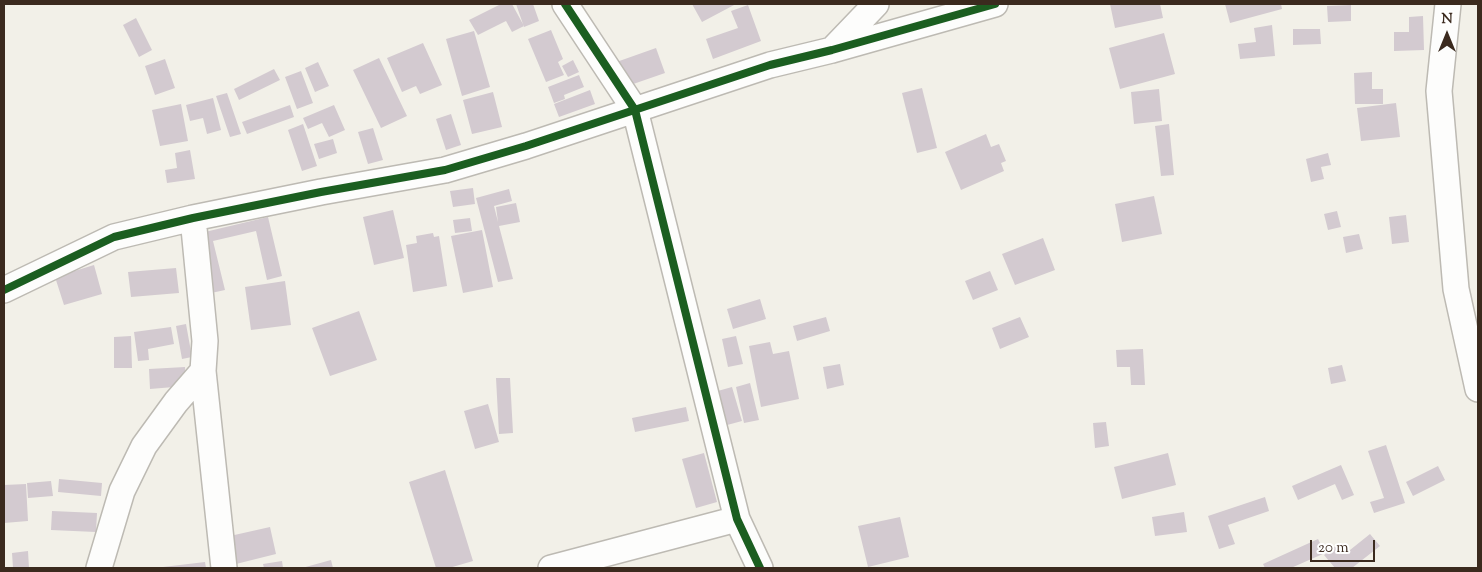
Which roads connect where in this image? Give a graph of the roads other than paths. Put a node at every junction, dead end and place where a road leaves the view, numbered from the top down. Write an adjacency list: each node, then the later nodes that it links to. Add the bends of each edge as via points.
1 (565, 4): 6 (street)
2 (876, 4): 5 (street)
3 (995, 4): 5 (street)
4 (1448, 4): 10 (street, via 1439,101 1456,289)
5 (832, 50): 6 (street, via 770,65)
6 (635, 110): 7 (street, via 445,170); 11 (street)
7 (193, 218): 8 (street, via 114,237); 9 (street, via 205,341)
8 (4, 290)
9 (203, 371): 12 (street, via 144,446 122,491); 13 (street)
10 (1478, 389)
11 (737, 519): 14 (street); 15 (street)
12 (99, 568)
13 (224, 568)
14 (551, 568)
15 (760, 568)

